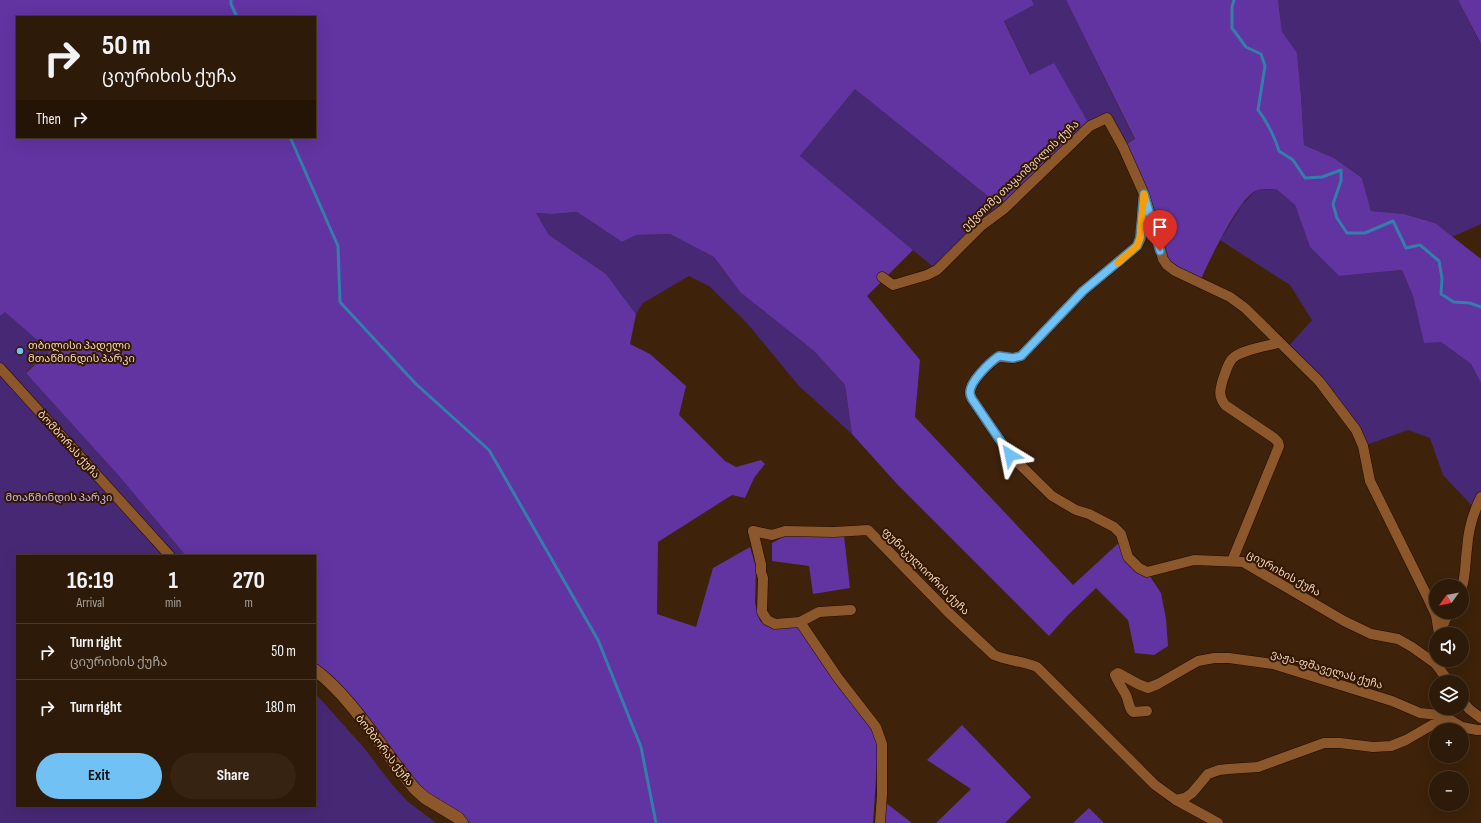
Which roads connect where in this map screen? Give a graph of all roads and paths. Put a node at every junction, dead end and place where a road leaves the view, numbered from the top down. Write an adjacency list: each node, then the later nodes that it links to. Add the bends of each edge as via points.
1 (1144, 194): 2 (street, ექვთიმე თაყაიშვილის ქუჩა, via 1124,147 1107,118 1090,126 937,270 893,285); 3 (street, ექვთიმე თაყაიშვილის ქუჩა, via 1167,265 1230,297 1245,308); 7 (street, ციურიხის ქუჩა, via 1137,246 1083,291 1021,356 999,356 995,359 984,369 971,387 970,393 1010,455 1052,496 1114,527 1121,534 1128,557 1138,568 1147,572 1194,560)
2 (882, 277)
3 (1279, 343): 7 (street, via 1241,353 1233,358 1220,390 1225,405 1274,438 1279,446); 11 (street, ექვთიმე თაყაიშვილის ქუჩა, via 1319,381 1356,430 1363,446 1370,481 1436,615)
4 (0, 368): 6 (street, ბომბორას ქუჩა)
5 (1481, 497): 8 (street, via 1470,529)
6 (169, 555)
7 (1232, 561): 12 (street, ციურიხის ქუჩა, via 1243,562 1344,622 1371,634 1398,639)
8 (1464, 579)
9 (851, 610): 10 (street, via 819,612)
10 (800, 622): 19 (street, ფუნიკულიორის ქუჩა, via 775,624 763,616 763,578 754,529 772,535 785,530 868,530 949,613 994,654 1036,666 1155,785); 21 (street, via 838,678 876,727 882,744)
11 (1438, 627)
12 (1429, 657)
13 (316, 671): 20 (street, ბომბორას ქუჩა, via 344,696 415,789)
14 (1469, 709): 16 (street)
15 (1147, 711): 17 (street, ვაჟა-ფშაველას ქუჩა, via 1133,712 1130,709 1115,675 1118,673 1148,688 1198,661 1229,658 1281,667 1392,701 1420,713 1440,715)
16 (1481, 718)
17 (1452, 721): 18 (street, via 1462,727); 19 (street, via 1432,725 1391,746 1324,743 1258,767 1218,770 1208,774 1192,793)
18 (1481, 730)
19 (1176, 800): 22 (street, ფუნიკულიორის ქუჩა)
20 (462, 823)
21 (880, 823)
22 (1218, 823)

